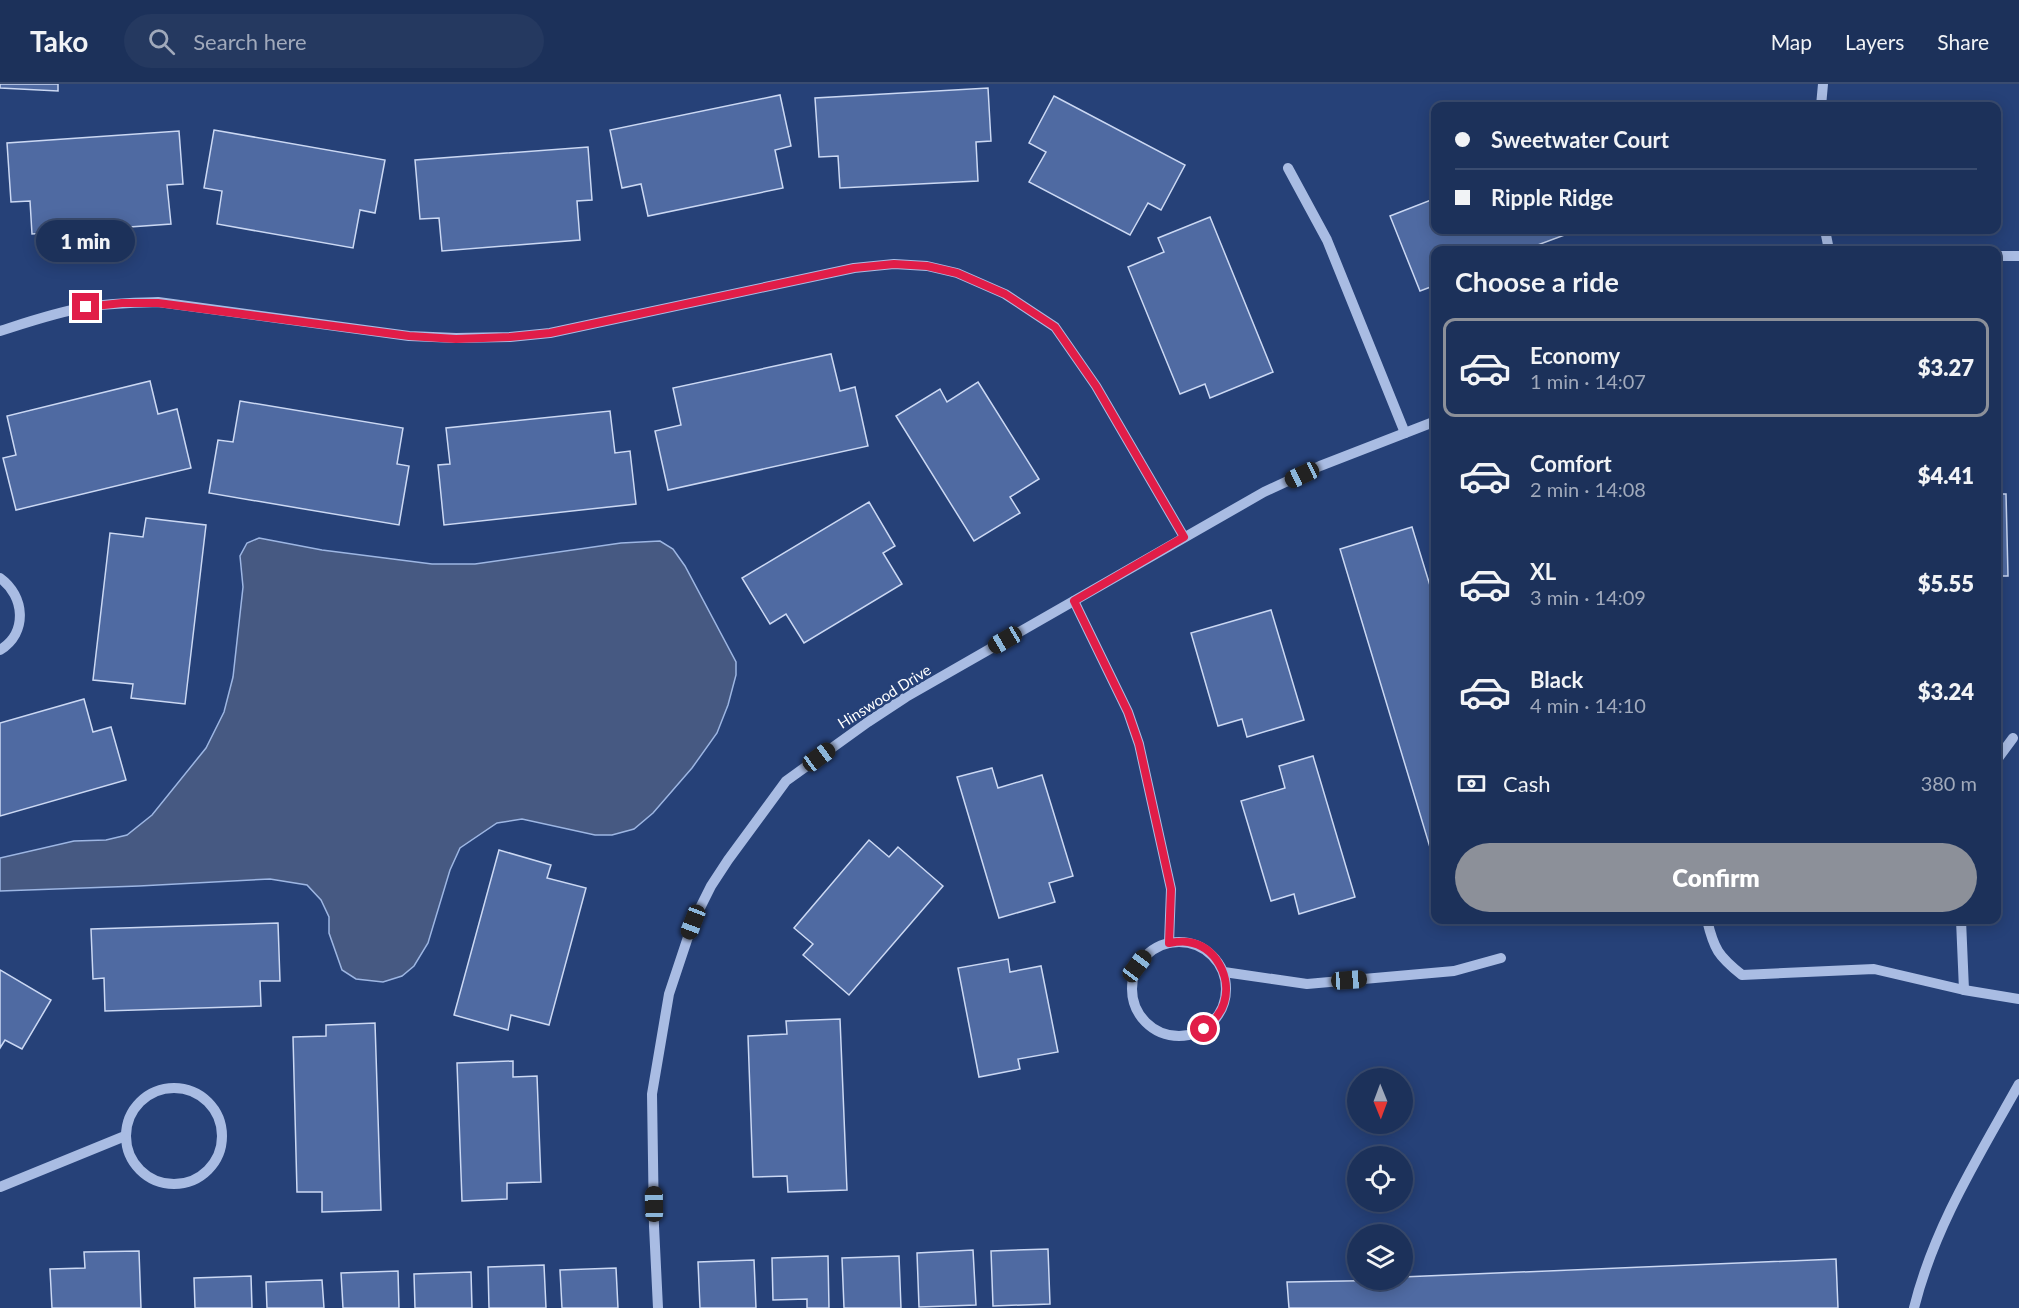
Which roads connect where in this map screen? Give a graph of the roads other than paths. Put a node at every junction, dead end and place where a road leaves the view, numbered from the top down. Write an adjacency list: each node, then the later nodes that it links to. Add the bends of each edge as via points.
1 (1822, 84): 2 (street)
2 (1821, 102)
3 (1288, 168): 8 (street, via 1327,240)
4 (2001, 256): 5 (street)
5 (2019, 256)
6 (0, 331): 9 (street, via 86,307 158,303 409,336 510,337 550,333 854,268 927,266 988,285 1055,327 1096,386)
7 (1431, 423): 8 (street, Hinswood Drive)
8 (1405, 433): 9 (street, Hinswood Drive, via 1264,492)
9 (1184, 537): 11 (street, Hinswood Drive)
10 (0, 578): 12 (street, via 17,596 21,610 20,625)
11 (1074, 601): 17 (street, via 1128,712 1139,744 1171,889); 25 (street, Hinswood Drive, via 887,709 786,781 711,886 693,922 669,994 652,1094)
12 (0, 650)
13 (2013, 738): 14 (street)
14 (2001, 754)
15 (1708, 924): 20 (street, via 1724,961 1742,975 1874,969)
16 (1961, 924): 20 (street)
17 (1169, 943): 19 (street, via 1188,942 1204,948); 19 (street, via 1146,954 1132,980 1136,1009 1158,1031 1173,1036 1204,1029 1224,1004)
18 (1501, 958): 19 (street, via 1454,971 1307,984)
19 (1224, 972)
20 (1964, 990): 21 (street)
21 (2019, 999)
22 (2019, 1084): 26 (street, via 1951,1206)
23 (126, 1136): 23 (street, via 136,1166 148,1177 164,1183 196,1179 218,1155 222,1140 215,1110 205,1099 176,1087 146,1096 128,1120); 24 (street)
24 (0, 1187)
25 (658, 1308)
26 (1914, 1308)

